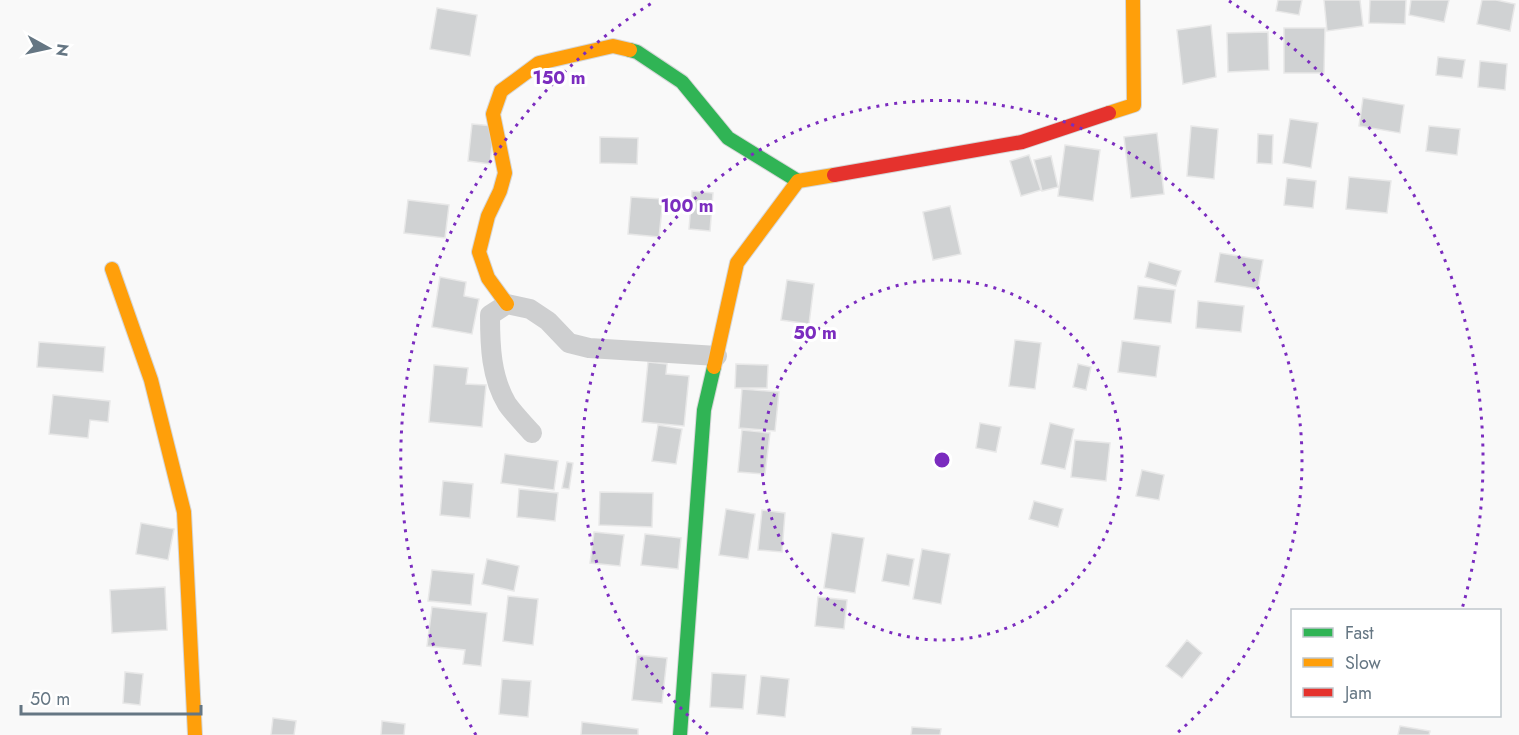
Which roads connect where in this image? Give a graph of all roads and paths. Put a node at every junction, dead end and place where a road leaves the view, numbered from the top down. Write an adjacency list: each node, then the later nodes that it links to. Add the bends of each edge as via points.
1 (1133, 0): 2 (street, via 1134,105 1022,142)
2 (798, 181): 4 (street, via 728,138 682,82 637,52 614,46 539,63 501,91 493,114 505,173 488,216 480,252 488,278); 5 (street, via 737,263)
3 (112, 269): 7 (street, via 152,380 184,512)
4 (507, 304): 5 (street, via 530,309 569,343 589,348); 6 (street, via 490,315 495,376 507,404)
5 (717, 356): 8 (street, via 705,410)
6 (532, 434)
7 (195, 735)
8 (680, 735)

